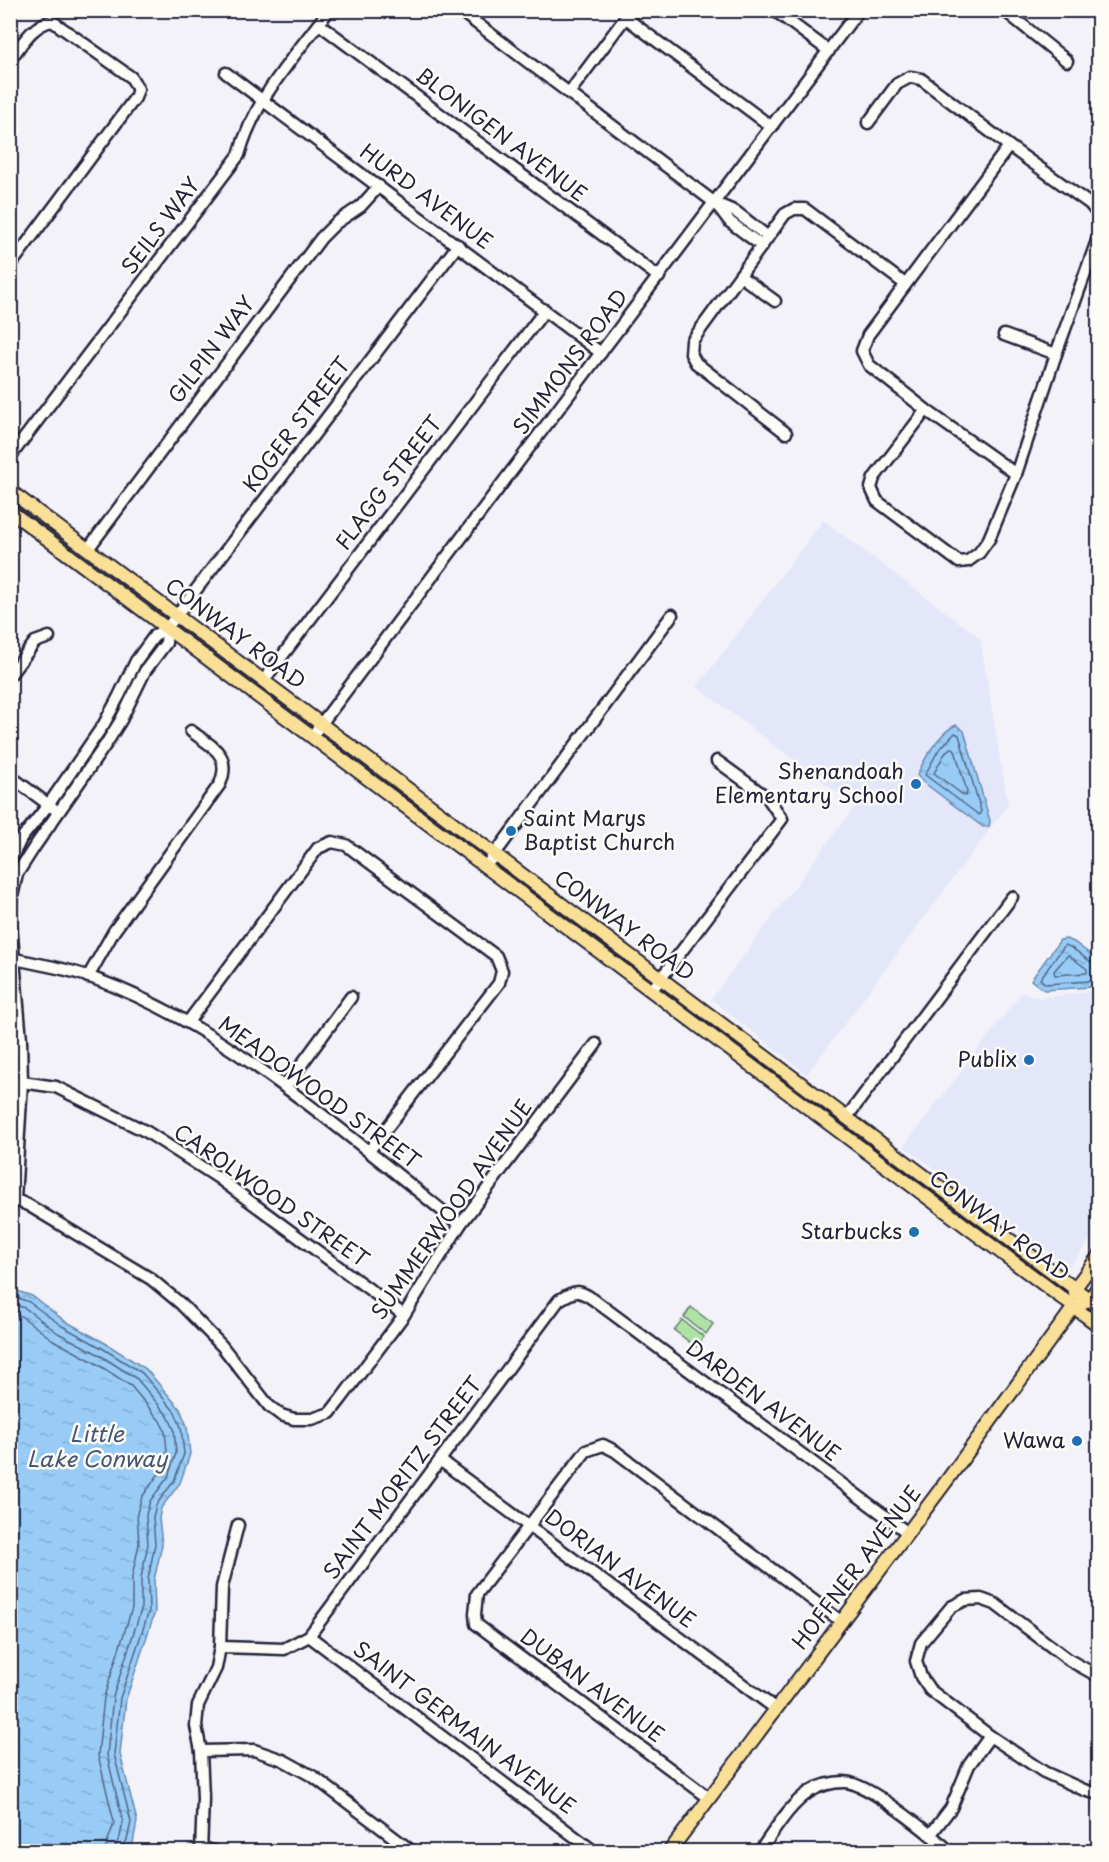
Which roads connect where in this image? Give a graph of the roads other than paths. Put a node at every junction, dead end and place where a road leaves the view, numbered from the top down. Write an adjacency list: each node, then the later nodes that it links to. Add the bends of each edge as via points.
1 (329, 10): 7 (street, SEILS WAY)
2 (459, 10): 12 (street)
3 (774, 10): 8 (street)
4 (859, 10): 8 (street, SIMMONS ROAD)
5 (1004, 10): 10 (street)
6 (628, 14): 12 (street); 15 (street)
7 (319, 24): 13 (street, SEILS WAY); 25 (street, BLONIGEN AVENUE)
8 (829, 51): 15 (street, SIMMONS ROAD)
9 (10, 60): 23 (street, via 32,30 52,21 131,77 138,89)
10 (1067, 61)
11 (226, 73): 13 (street, HURD AVENUE)
12 (569, 93): 18 (street)
13 (262, 100): 17 (street, HURD AVENUE); 34 (street, SEILS WAY, via 244,133 239,155)
14 (868, 123): 16 (street, via 897,84 910,77 921,79)
15 (772, 127): 18 (street, SIMMONS ROAD)
16 (1009, 146): 19 (street, via 1090,204); 26 (street)
17 (379, 186): 22 (street, HURD AVENUE); 40 (street, GILPIN WAY, via 321,238)
18 (715, 203): 21 (street, via 730,222); 25 (street, SIMMONS ROAD)
19 (1098, 214)
20 (1098, 238): 31 (street)
21 (765, 241): 24 (street); 26 (street, via 785,214 805,209)
22 (458, 244): 28 (street, HURD AVENUE); 41 (street, KOGER STREET)
23 (10, 266)
24 (740, 276): 27 (street); 33 (street, via 692,341 691,354 696,363)
25 (659, 278): 30 (street, SIMMONS ROAD)
26 (905, 284): 32 (street, via 868,335 862,351 869,365)
27 (775, 301)
28 (545, 310): 30 (street, HURD AVENUE); 46 (street, FLAGG STREET)
29 (1004, 335): 31 (street)
30 (602, 353): 47 (street, SIMMONS ROAD)
31 (1056, 354): 35 (street)
32 (926, 410): 35 (street); 35 (street, via 874,478 871,488 877,501 959,562 968,561 989,539)
33 (786, 433)
34 (10, 457)
35 (1016, 474)
36 (10, 491): 39 (main road, CONWAY ROAD)
37 (10, 505): 39 (main road)
38 (10, 511): 43 (main road, CONWAY ROAD)
39 (56, 525): 40 (main road, CONWAY ROAD)
40 (88, 549): 41 (main road, CONWAY ROAD)
41 (177, 615): 43 (street, KOGER STREET); 46 (main road, CONWAY ROAD)
42 (672, 615): 54 (street)
43 (167, 628): 49 (main road, CONWAY ROAD); 52 (street, via 155,635 136,661 104,724); 53 (street, via 166,643)
44 (49, 637): 45 (street, via 35,642)
45 (10, 675)
46 (264, 681): 47 (main road, CONWAY ROAD)
47 (321, 723): 49 (street, SIMMONS ROAD); 54 (main road, CONWAY ROAD)
48 (191, 731): 59 (street, via 219,752 224,761 220,784 114,931)
49 (312, 736): 56 (main road, CONWAY ROAD)
50 (717, 761): 60 (street, via 768,798 782,819)
51 (10, 776): 52 (street)
52 (49, 804): 53 (street); 55 (street, via 21,839)
53 (59, 813): 58 (street, via 17,874 11,901)
54 (495, 854): 56 (street); 60 (main road, CONWAY ROAD)
55 (10, 861)
56 (486, 866): 61 (main road, CONWAY ROAD)
57 (1012, 897): 71 (street)
58 (12, 958): 59 (street, MEADOWOOD STREET); 68 (street, via 21,1040)
59 (88, 977): 63 (street, MEADOWOOD STREET)
60 (661, 978): 61 (street); 65 (main road, CONWAY ROAD)
61 (652, 990): 67 (main road, CONWAY ROAD)
62 (351, 997): 70 (street)
63 (188, 1022): 70 (street, MEADOWOOD STREET); 73 (street, via 318,848 332,842 346,845 496,956 502,971 499,983)
64 (596, 1044): 78 (street, SUMMERWOOD AVENUE)
65 (778, 1065): 67 (street); 69 (street); 71 (main road, CONWAY ROAD)
66 (10, 1070): 68 (street)
67 (765, 1076): 69 (main road, CONWAY ROAD)
68 (13, 1083): 76 (street); 85 (street, CAROLWOOD STREET, via 56,1087 147,1132 217,1177)
69 (780, 1086): 72 (main road, CONWAY ROAD)
70 (285, 1087): 73 (street, MEADOWOOD STREET)
71 (847, 1118): 74 (main road, CONWAY ROAD)
72 (836, 1128): 74 (main road, via 858,1137 892,1163); 75 (main road, CONWAY ROAD)
73 (369, 1152): 78 (street, MEADOWOOD STREET)
74 (907, 1162): 77 (main road, CONWAY ROAD)
75 (896, 1174): 77 (main road, via 913,1175 936,1192); 84 (main road, CONWAY ROAD)
76 (13, 1199): 85 (street, SUMMERWOOD AVENUE, via 151,1279 222,1346 269,1406 294,1419 330,1413)
77 (956, 1199): 81 (main road, CONWAY ROAD)
78 (460, 1225): 85 (street, SUMMERWOOD AVENUE)
79 (1098, 1257): 81 (main road)
80 (1098, 1287): 83 (main road, HOFFNER AVENUE)
81 (1075, 1288): 83 (main road, CONWAY ROAD); 84 (main road)
82 (594, 1300): 87 (street, SAINT MORITZ STREET, via 581,1291 559,1300); 90 (street, DARDEN AVENUE)
83 (1094, 1302): 84 (main road, HOFFNER AVENUE)
84 (1074, 1307): 86 (main road, CONWAY ROAD); 90 (main road, HOFFNER AVENUE)
85 (404, 1315)
86 (1098, 1325)
87 (441, 1461): 89 (street, DORIAN AVENUE); 92 (street, SAINT MORITZ STREET)
88 (238, 1525): 93 (street, via 222,1587)
89 (530, 1526): 91 (street, via 586,1451 603,1445); 95 (street, DORIAN AVENUE); 99 (street, DUBAN AVENUE, via 477,1594 476,1624)
90 (908, 1533): 91 (main road, HOFFNER AVENUE)
91 (842, 1622): 95 (main road, HOFFNER AVENUE)
92 (309, 1636): 93 (street, SAINT MORITZ STREET, via 284,1649); 104 (street, SAINT GERMAIN AVENUE)
93 (220, 1647): 97 (street, via 216,1668 198,1705 196,1726)
94 (1098, 1676): 96 (street, via 1069,1660 995,1604 981,1599 965,1600 951,1607 921,1643 916,1661 930,1690)
95 (776, 1709): 99 (main road, HOFFNER AVENUE)
96 (990, 1736): 98 (street, via 1044,1772); 100 (street, via 969,1765 951,1808)
97 (201, 1751): 101 (street); 103 (street, via 254,1750 283,1760 314,1778)
98 (1098, 1794)
99 (710, 1798): 105 (main road, HOFFNER AVENUE)
100 (931, 1834): 106 (street, via 880,1798 856,1784 844,1782 808,1793 793,1806); 107 (street)
101 (201, 1849): 102 (street)
102 (216, 1851)
103 (413, 1851)
104 (595, 1851)
105 (669, 1851)
106 (759, 1851)
107 (951, 1851)

